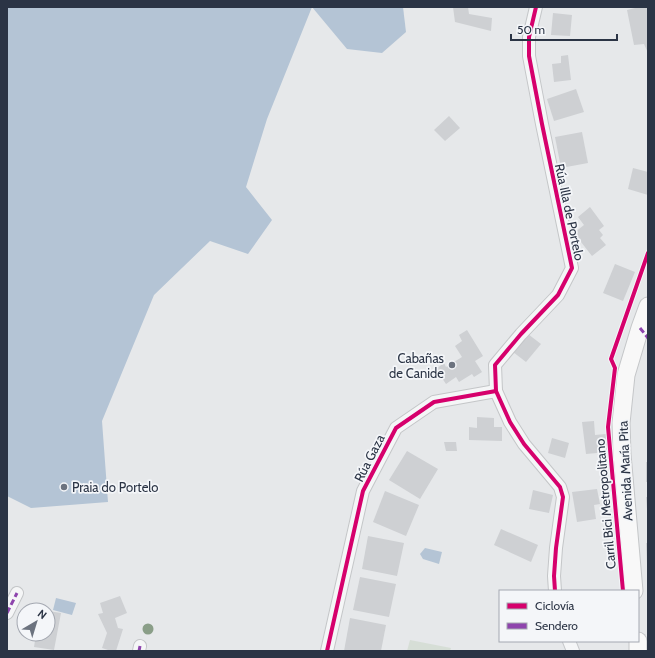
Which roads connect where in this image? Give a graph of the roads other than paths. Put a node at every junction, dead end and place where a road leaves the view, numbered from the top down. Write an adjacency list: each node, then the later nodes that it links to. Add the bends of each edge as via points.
1 (536, 7): 4 (street, Rúa Illa de Portelo, via 529,37 529,56 572,268 558,295 495,365)
2 (648, 306): 3 (main road, Avenida María Pita)
3 (644, 333): 6 (main road, Avenida María Pita, via 626,375 621,423)
4 (496, 391): 5 (street, Rúa Illa de Portelo, via 510,422 524,444 560,487 563,497 556,548); 10 (street, Rúa Gaza, via 434,402 396,428 363,491)
5 (555, 590)
6 (634, 590)
7 (17, 593): 8 (street)
8 (7, 613)
9 (648, 643): 11 (street)
10 (327, 651)
11 (639, 651)

